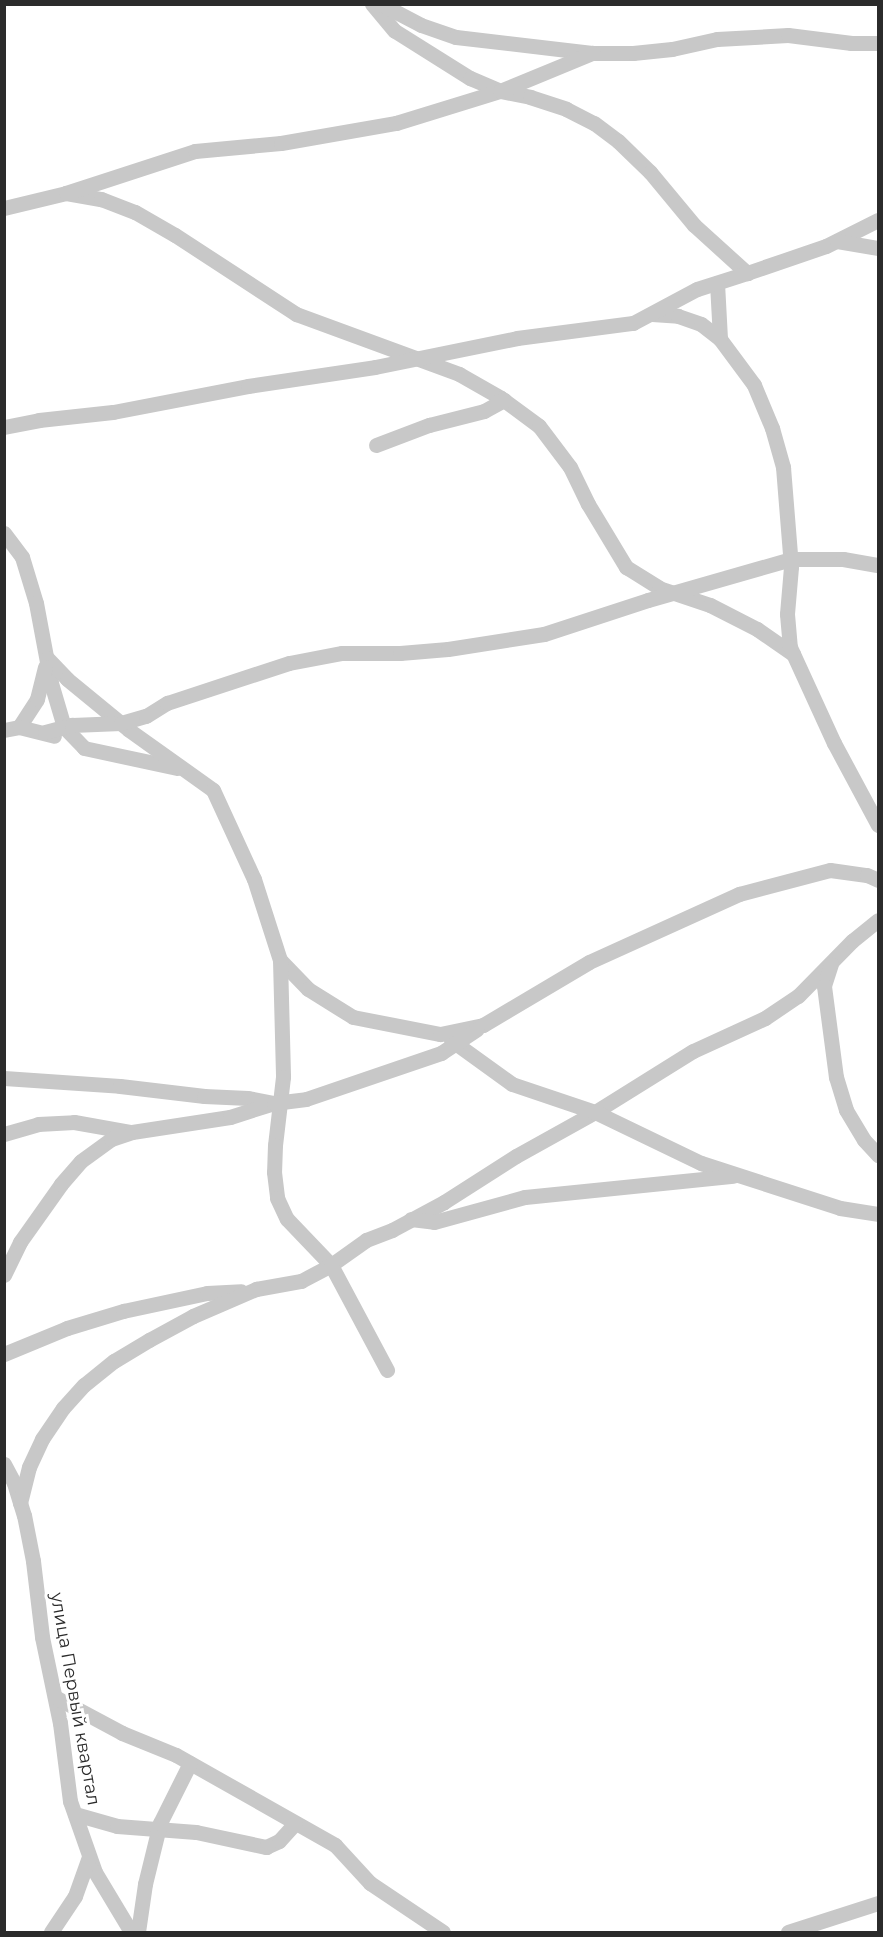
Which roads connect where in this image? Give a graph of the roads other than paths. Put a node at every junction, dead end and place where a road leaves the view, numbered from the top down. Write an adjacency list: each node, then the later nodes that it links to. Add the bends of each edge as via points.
1 (372, 4): 5 (street, via 395,31 417,46)
2 (381, 4): 4 (street, via 421,25 456,37)
3 (879, 43): 4 (street, via 788,35 717,39 633,53)
4 (592, 53): 5 (street)
5 (500, 91): 6 (street, via 396,123 343,134 195,152); 11 (street, via 566,109 594,123 650,172 694,225)
6 (66, 193): 7 (street); 15 (street, via 101,199 135,212 296,314)
7 (4, 208)
8 (879, 220): 9 (street)
9 (837, 241): 10 (street); 11 (street)
10 (879, 248)
11 (747, 273): 12 (street)
12 (717, 283): 13 (street, via 697,289); 14 (street)
13 (652, 314): 14 (street, via 678,316 700,324); 15 (street, via 617,326 517,338)
14 (720, 339): 20 (street, via 754,385 772,428 783,467)
15 (417, 358): 16 (street); 17 (street, via 113,412)
16 (504, 400): 18 (street, via 484,411 429,425); 22 (street, via 540,426 570,467 626,567 659,588)
17 (4, 427)
18 (376, 445)
19 (4, 533): 24 (street, via 22,557)
20 (790, 559): 21 (street, via 834,558); 22 (street); 23 (street, via 787,614)
21 (879, 565)
22 (675, 593): 23 (street, via 758,629); 25 (street, via 544,634 419,651 342,653 289,663 167,703 146,716)
23 (793, 654): 31 (street, via 834,743)
24 (47, 658): 25 (street); 26 (street); 27 (street, via 37,699)
25 (121, 723): 26 (street); 30 (street)
26 (64, 727): 28 (street); 29 (street)
27 (12, 728): 28 (street)
28 (45, 732): 29 (street)
29 (84, 748): 30 (street)
30 (183, 769): 34 (street, via 213,790 231,824)
31 (879, 825)
32 (879, 880): 36 (street, via 830,870 739,894 589,962)
33 (879, 920): 35 (street)
34 (280, 960): 37 (street, via 308,989 353,1017); 40 (street, via 283,1077)
35 (832, 961): 41 (street, via 798,996 765,1018 693,1051); 44 (street, via 824,986 836,1077 846,1110 864,1140)
36 (483, 1025): 37 (street); 38 (street)
37 (440, 1034): 38 (street)
38 (457, 1044): 40 (street, via 358,1082 306,1099); 41 (street, via 512,1084)
39 (4, 1077): 40 (street)
40 (277, 1103): 42 (street, via 230,1117); 48 (street, via 277,1198 287,1220)
41 (595, 1112): 45 (street, via 674,1152); 47 (street)
42 (132, 1132): 43 (street, via 74,1122 38,1124); 49 (street, via 111,1139 81,1161 20,1242)
43 (4, 1134)
44 (879, 1155)
45 (739, 1175): 46 (street, via 840,1208); 47 (street, via 525,1197 434,1222)
46 (879, 1214)
47 (411, 1219): 48 (street, via 366,1240)
48 (331, 1265): 50 (street, via 301,1281); 52 (street)
49 (4, 1275)
50 (256, 1289): 51 (street, via 207,1293 123,1311 67,1328); 54 (street, via 149,1340 84,1385 42,1439 29,1467)
51 (4, 1354)
52 (387, 1370)
53 (4, 1464): 54 (street, улица Первый квартал)
54 (20, 1503): 55 (street, улица Первый квартал)
55 (55, 1697): 56 (street); 57 (street, улица Первый квартал)
56 (190, 1763): 58 (street); 59 (street)
57 (75, 1814): 59 (street, via 117,1826); 60 (street, улица Первый квартал)
58 (295, 1823): 59 (street, via 279,1841 266,1847); 65 (street, via 335,1845 370,1883)
59 (159, 1828): 64 (street)
60 (89, 1857): 62 (street, via 75,1896); 63 (street, улица Первый квартал)
61 (879, 1904): 66 (street)
62 (51, 1932)
63 (131, 1932)
64 (138, 1932)
65 (443, 1932)
66 (788, 1932)

